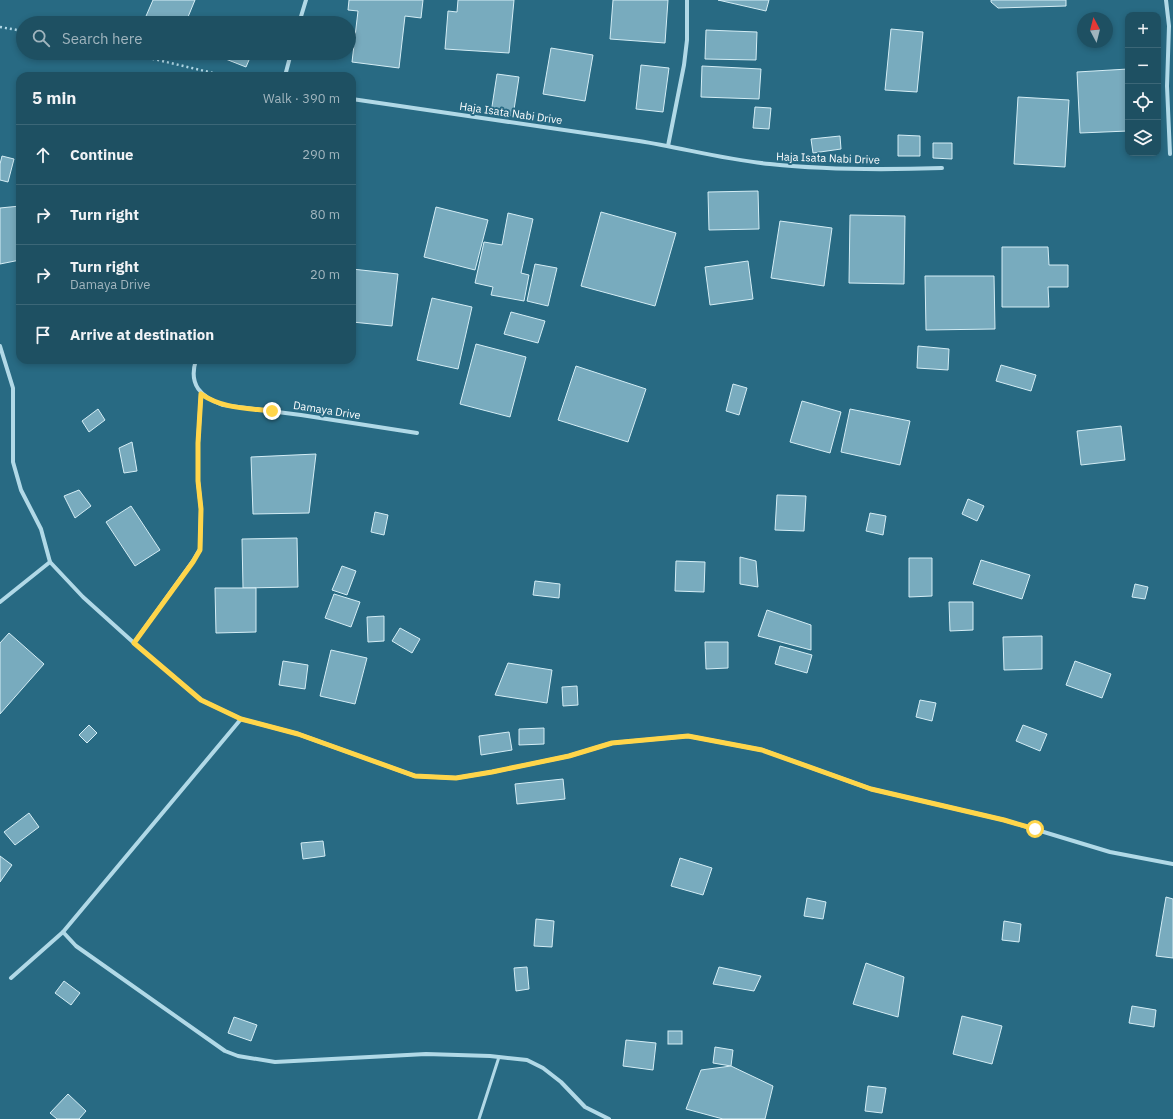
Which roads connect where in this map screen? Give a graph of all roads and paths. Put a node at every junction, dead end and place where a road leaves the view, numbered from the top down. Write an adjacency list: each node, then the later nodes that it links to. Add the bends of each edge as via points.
1 (306, 0): 4 (street)
2 (687, 0): 12 (street, via 684,64)
3 (1166, 0): 13 (street, via 1169,26 1167,86)
4 (301, 16)
5 (0, 27): 6 (path)
6 (16, 30)
7 (158, 60): 9 (path)
8 (289, 60): 10 (street)
9 (209, 72)
10 (286, 72)
11 (356, 100): 12 (street, Haja Isata Nabi Drive)
12 (668, 146): 14 (street, Haja Isata Nabi Drive, via 733,160 770,164 905,170)
13 (1170, 154)
14 (942, 168)
15 (0, 346): 19 (street, via 13,388 13,462 21,490 41,529)
16 (195, 364): 17 (street, via 194,382)
17 (201, 394): 18 (street, Damaya Drive, via 223,405); 21 (street, via 198,443 200,550)
18 (417, 432)
19 (50, 562): 20 (street); 21 (street, via 83,597)
20 (0, 602)
21 (134, 643): 22 (street, via 201,700)
22 (241, 719): 23 (street, via 298,734 415,776 456,778 562,757 612,743 688,736 762,750 871,789 1004,820 1110,852); 24 (street)
23 (1173, 864)
24 (63, 932): 25 (street); 26 (street, via 76,946 225,1051 238,1056 275,1062 426,1054)
25 (11, 978)
26 (499, 1057): 27 (lane); 28 (street, via 527,1060 543,1068 585,1107)
27 (479, 1119)
28 (609, 1119)

